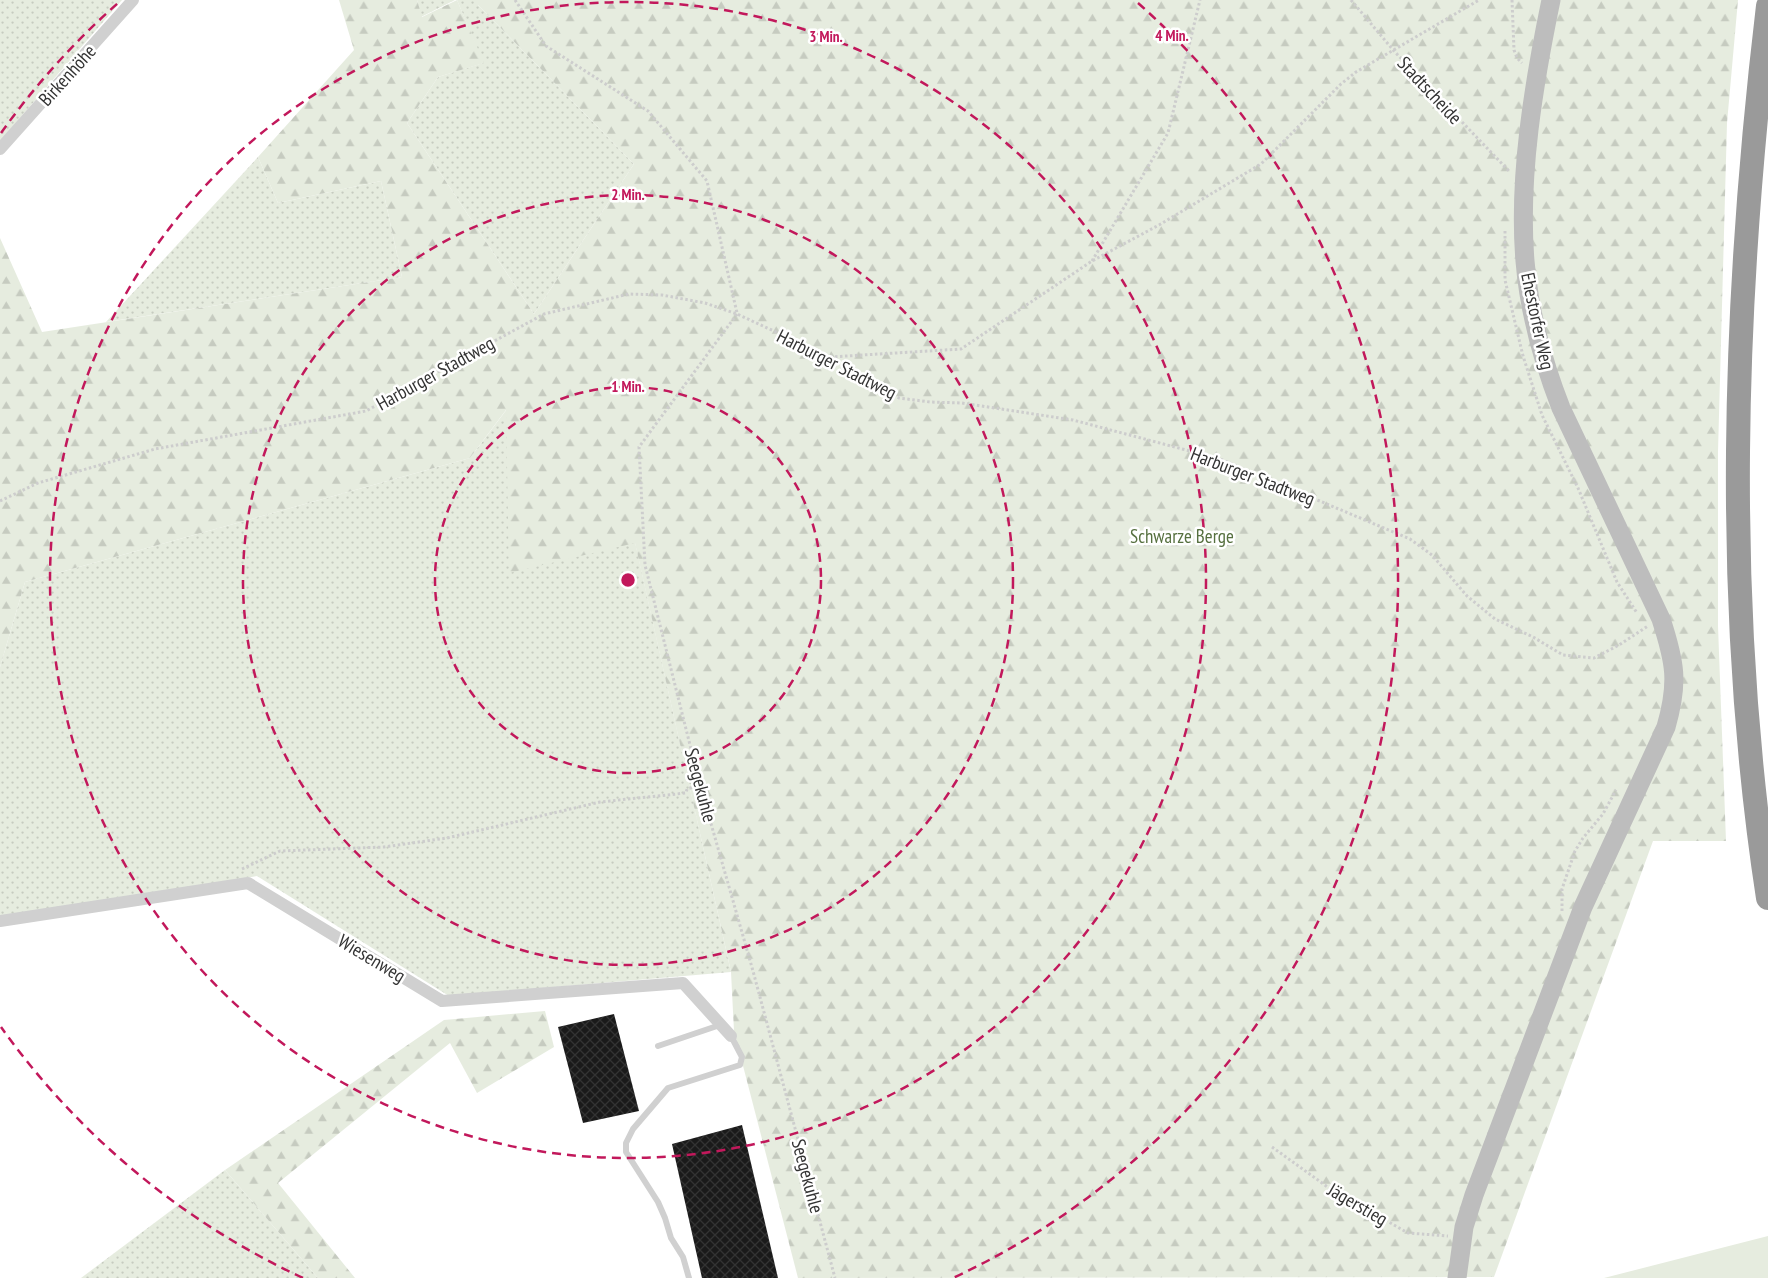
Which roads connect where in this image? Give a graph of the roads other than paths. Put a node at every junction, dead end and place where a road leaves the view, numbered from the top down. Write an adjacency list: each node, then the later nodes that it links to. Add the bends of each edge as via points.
1 (133, 0): 4 (street, Birkenhöhe)
2 (1551, 0): 11 (main road, Ehestorfer Weg, via 1525,177 1523,227 1530,298 1551,382 1654,623 1670,647 1674,681 1666,726 1583,907 1494,1140 1464,1227)
3 (1768, 6): 5 (highway, via 1746,235 1738,504 1748,738)
4 (0, 149)
5 (1768, 898)
6 (0, 921): 7 (street, Wiesenweg, via 248,883 442,1001 683,983)
7 (722, 1025): 8 (street, Wiesenweg); 9 (lane)
8 (732, 1036): 10 (lane, via 742,1057 740,1065 668,1088 626,1143 626,1152 658,1202)
9 (658, 1046)
10 (689, 1278)
11 (1457, 1278)

